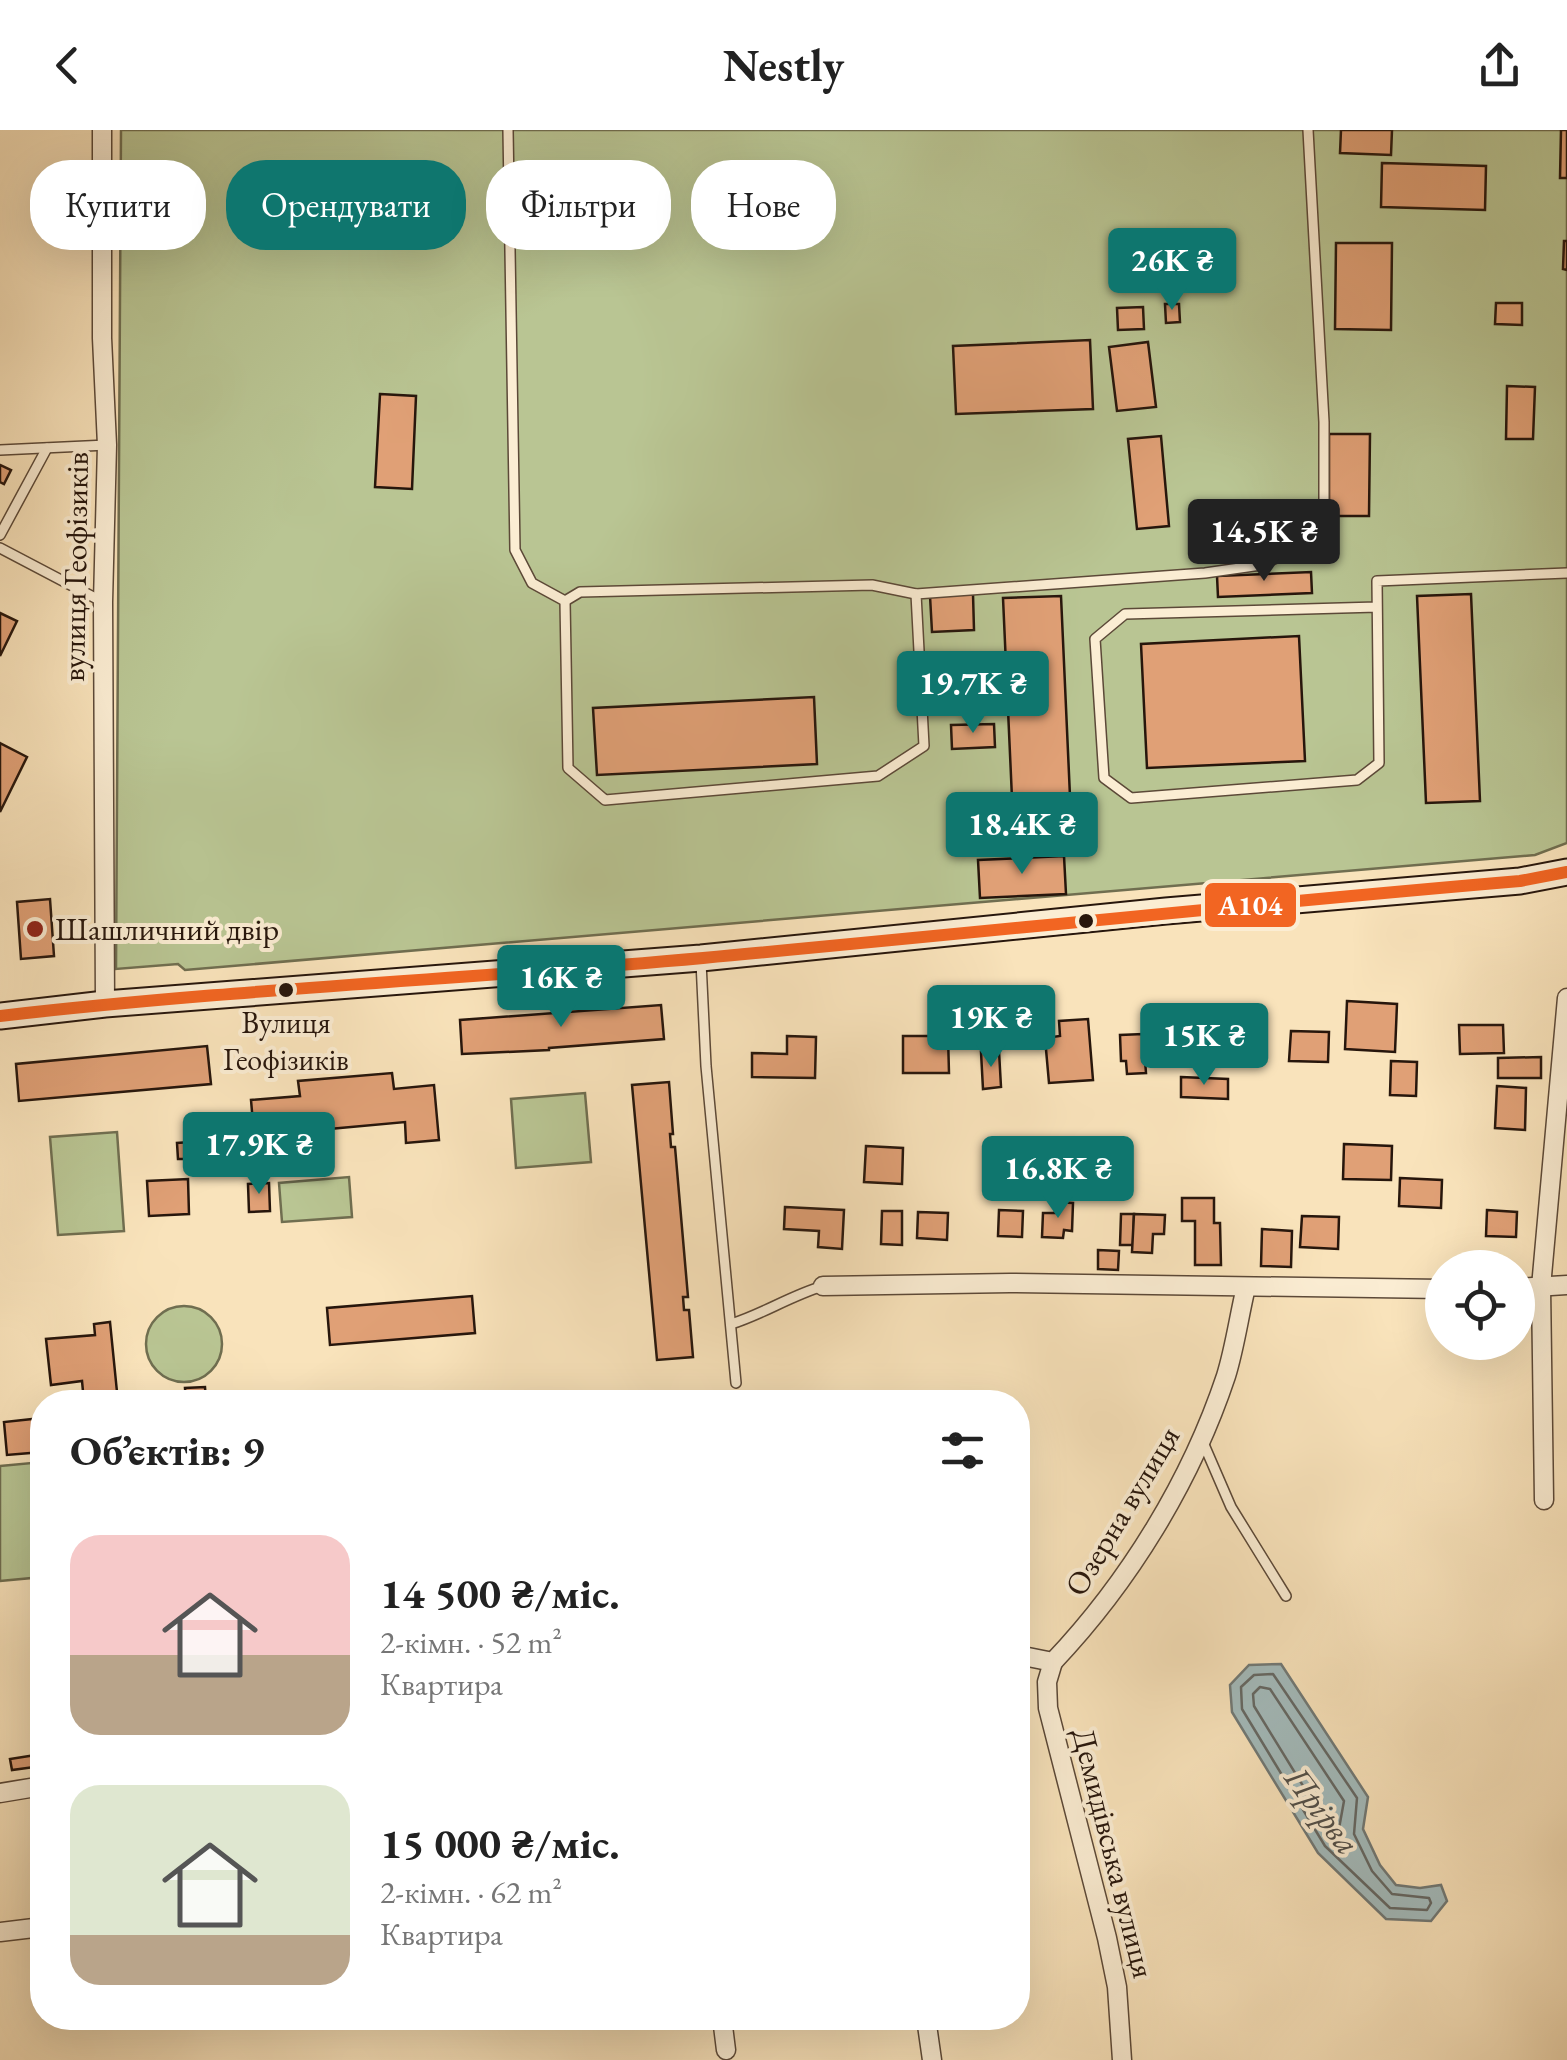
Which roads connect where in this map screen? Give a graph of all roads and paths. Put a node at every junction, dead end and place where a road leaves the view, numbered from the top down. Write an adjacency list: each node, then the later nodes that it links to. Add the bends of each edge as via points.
1 (102, 130): 4 (street, вулиця Геофізиків)
2 (508, 130): 11 (lane, via 515,550 532,583)
3 (1308, 130): 10 (lane, via 1324,536 1261,565 1205,573)
4 (107, 445): 5 (lane); 12 (street, вулиця Геофізиків)
5 (48, 448): 6 (lane); 7 (lane)
6 (0, 450)
7 (0, 534)
8 (0, 548): 12 (lane)
9 (1567, 573): 13 (lane, via 1377,581)
10 (916, 594): 11 (lane, via 872,585 580,592); 11 (lane, via 924,746 878,776 605,800 568,768)
11 (565, 601)
12 (103, 602): 17 (street, вулиця Геофізиків)
13 (1378, 607): 13 (lane, via 1125,614 1096,639 1104,778 1131,798 1357,780 1379,763)
14 (1567, 872): 15 (main road)
15 (701, 958): 17 (main road); 25 (lane)
16 (1567, 998): 23 (street)
17 (105, 1004): 18 (main road)
18 (0, 1016)
19 (1567, 1285): 23 (street)
20 (823, 1286): 21 (street); 25 (lane)
21 (1246, 1286): 24 (street); 27 (street, Озерна вулиця, via 1227,1372)
22 (1535, 1287): 23 (street)
23 (1541, 1287): 28 (street)
24 (1425, 1289)
25 (731, 1324): 26 (lane)
26 (736, 1383)
27 (1202, 1440): 29 (lane); 31 (street, Озерна вулиця, via 1124,1574)
28 (1544, 1500)
29 (1286, 1596)
30 (1030, 1657): 31 (street)
31 (1052, 1662): 40 (street, Демидівська вулиця, via 1048,1708 1107,1938)
32 (30, 1788): 33 (street)
33 (0, 1794)
34 (30, 1928): 35 (street)
35 (0, 1932)
36 (724, 2030): 38 (street)
37 (928, 2030): 39 (street)
38 (726, 2050)
39 (932, 2060)
40 (1122, 2060)

